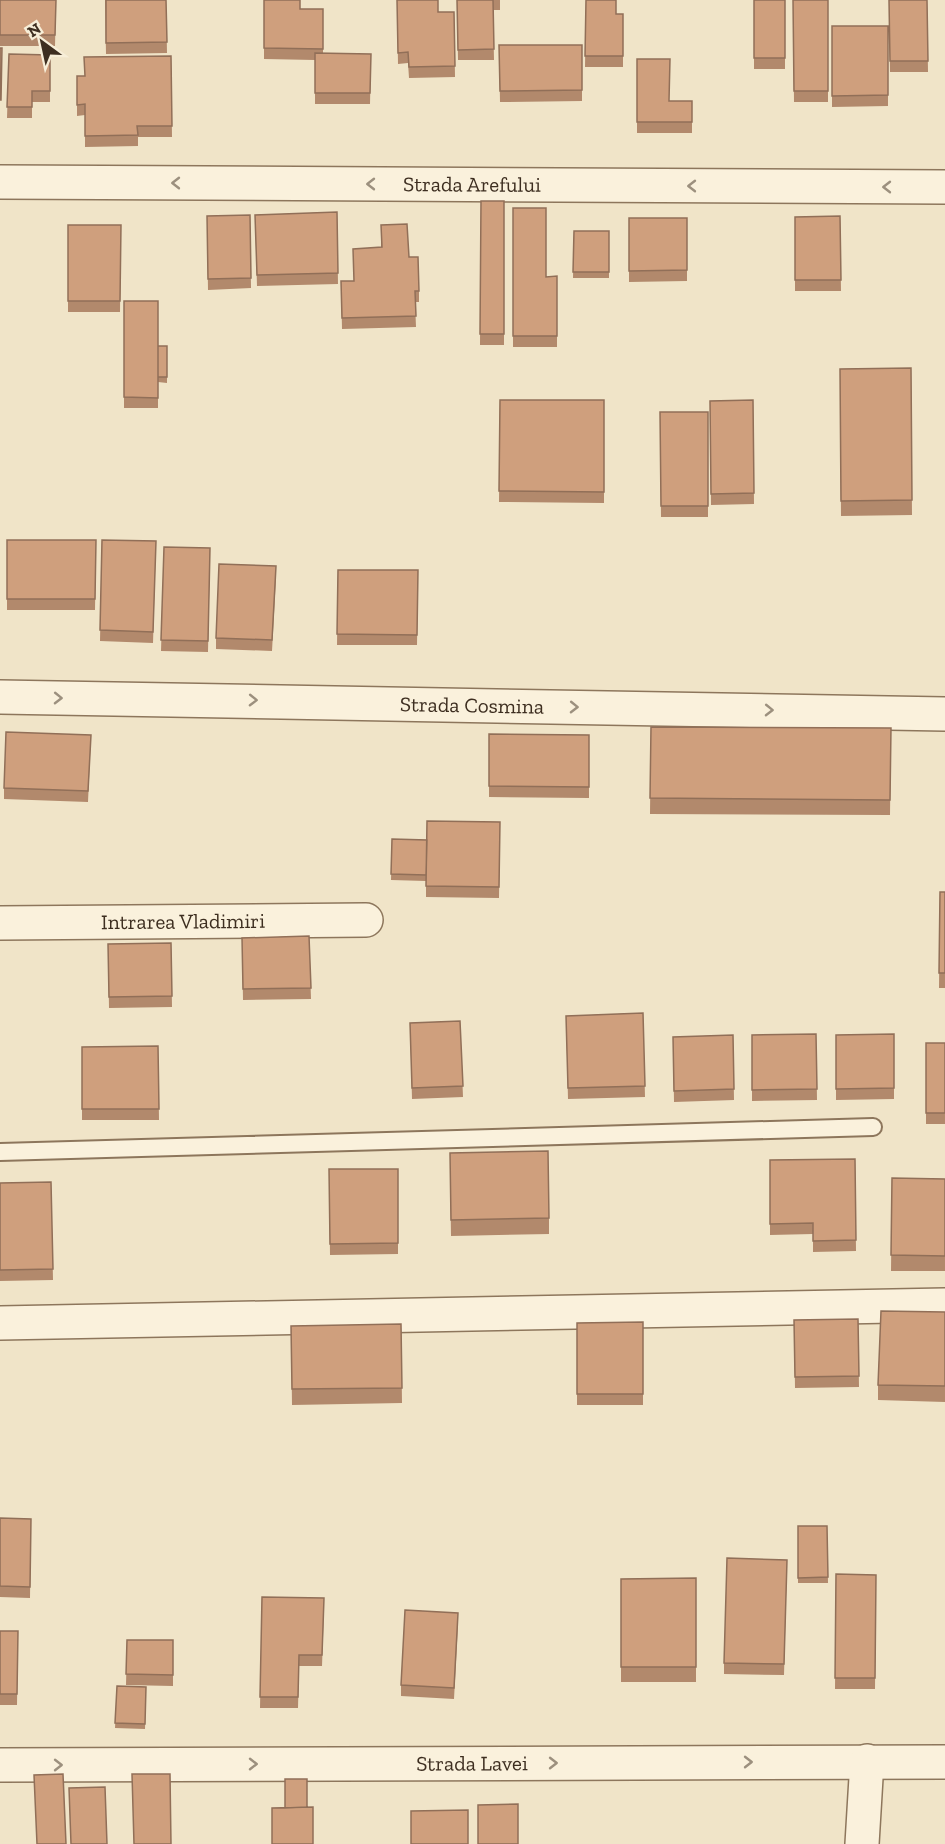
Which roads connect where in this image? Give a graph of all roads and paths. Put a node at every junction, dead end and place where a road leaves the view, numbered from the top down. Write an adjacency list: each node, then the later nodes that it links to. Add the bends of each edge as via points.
1 (0, 182): 2 (street, Strada Arefului, one-way to 1)
2 (945, 187)
3 (0, 697): 4 (street, Strada Cosmina, one-way to 4)
4 (945, 714)
5 (366, 920): 6 (street, Intrarea Vladimiri)
6 (0, 923)
7 (873, 1127): 8 (lane)
8 (0, 1152)
9 (945, 1305): 10 (street)
10 (0, 1323)
11 (867, 1761): 12 (street, Strada Lavei); 13 (street, Strada Lavei, one-way to 11); 14 (street)
12 (945, 1762)
13 (0, 1765)
14 (862, 1844)

